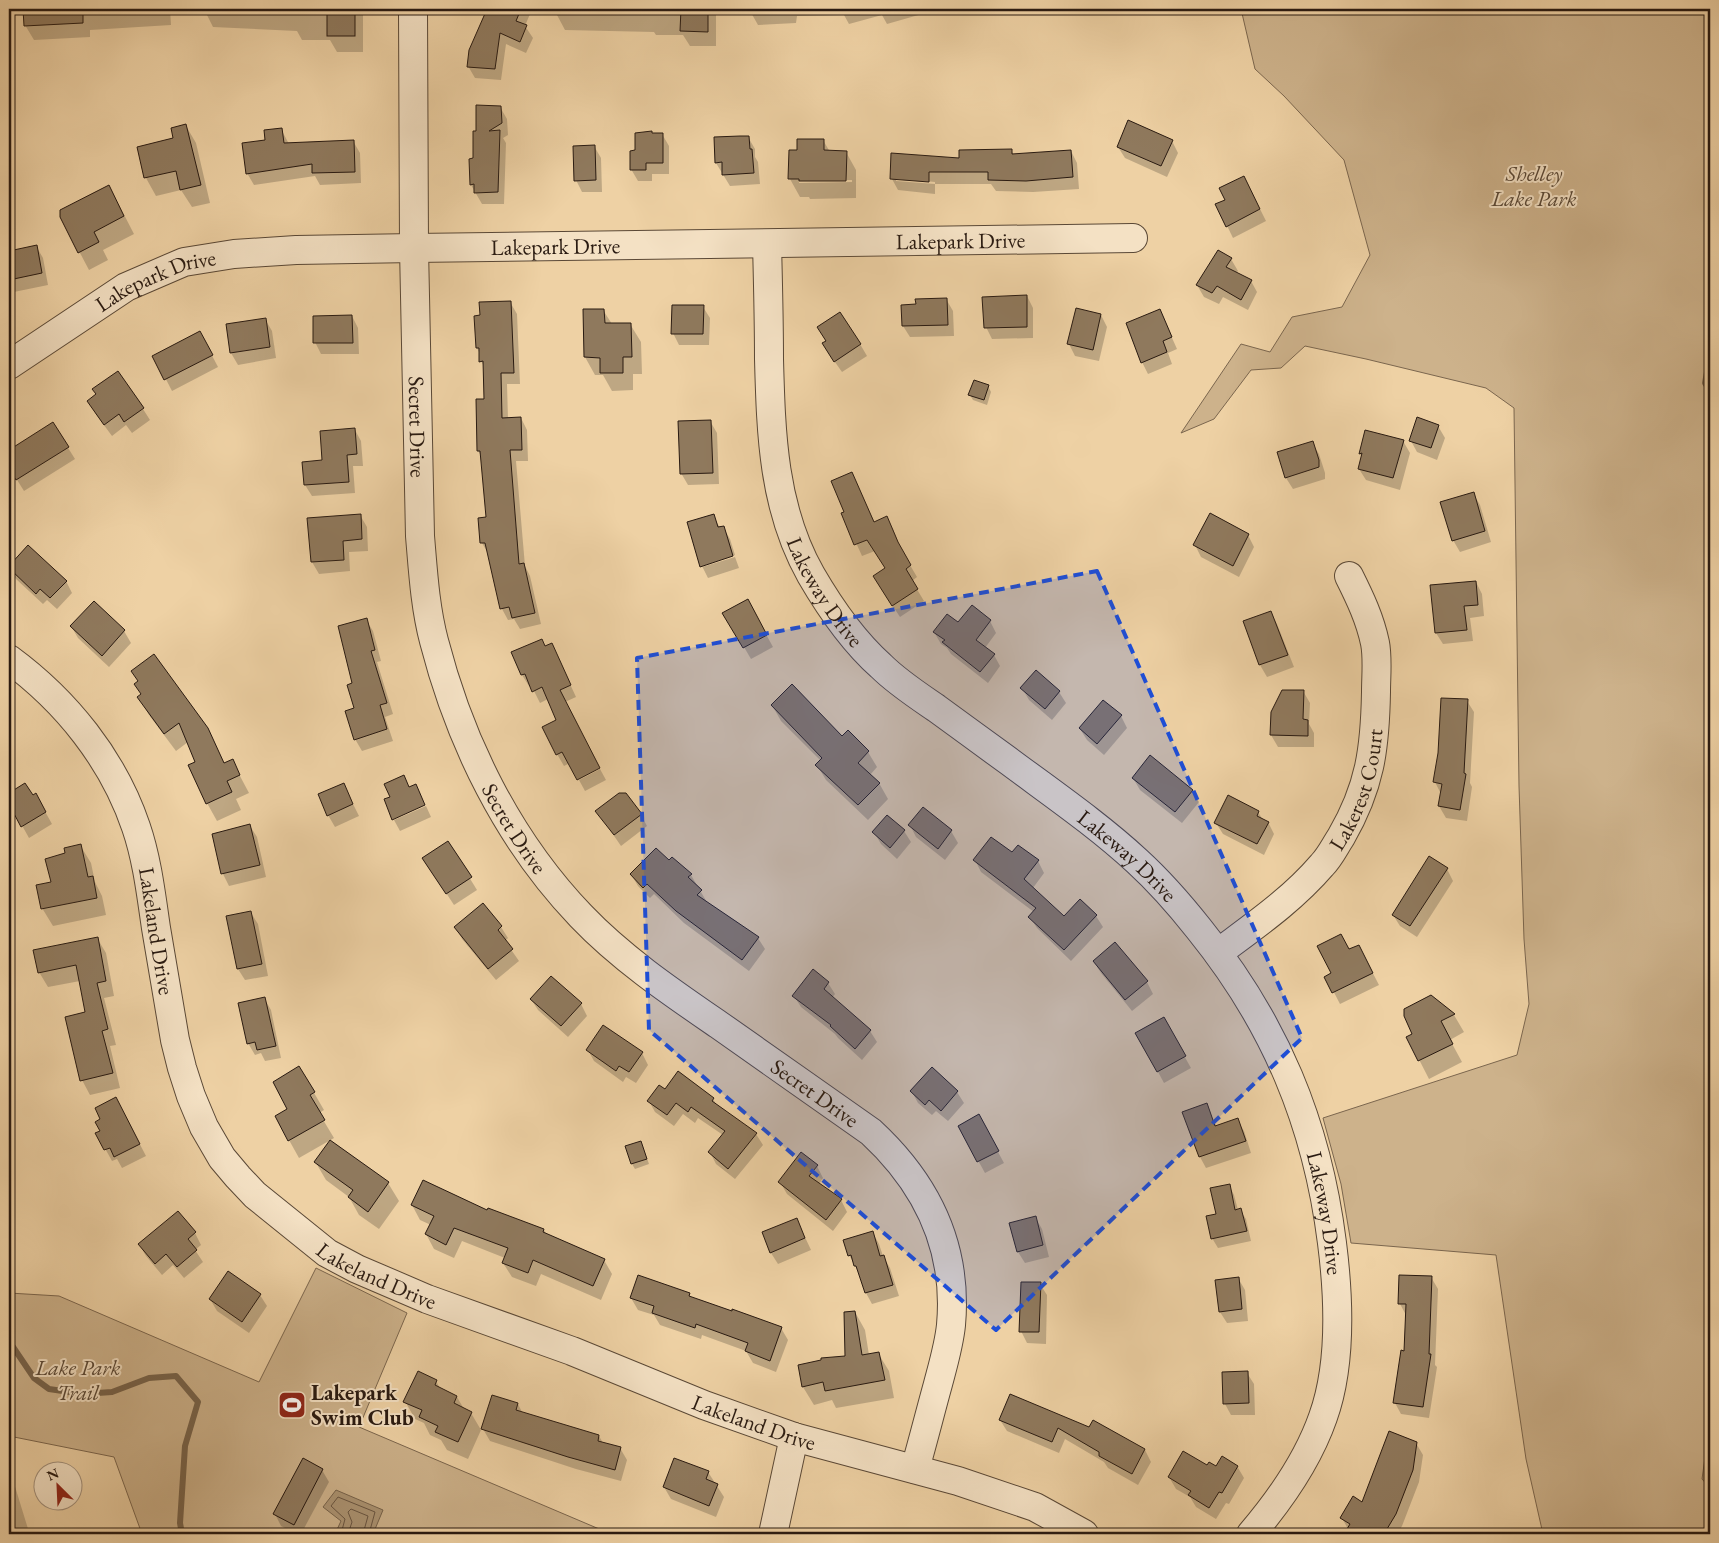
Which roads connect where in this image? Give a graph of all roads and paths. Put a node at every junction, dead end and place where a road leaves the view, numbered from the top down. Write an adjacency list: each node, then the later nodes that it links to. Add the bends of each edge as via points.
1 (413, 9): 4 (street, Secret Drive)
2 (1133, 238): 3 (street, Lakepark Drive)
3 (767, 244): 4 (street, Lakepark Drive); 8 (street, Lakeway Drive, via 772,444 779,488 810,574 840,619 879,665 1060,799 1137,861 1171,894)
4 (414, 248): 5 (street, Lakepark Drive, via 287,250 184,262 126,287); 10 (street, Secret Drive, via 420,536 424,583 433,640 464,733 508,821 528,852 582,917 649,976 870,1132 892,1152 929,1205 948,1260 952,1291 951,1326)
5 (9, 365)
6 (1349, 576): 8 (street, Lakerest Court, via 1367,612 1376,644 1375,723 1365,785 1354,813 1324,864 1284,902)
7 (9, 659): 9 (street, Lakeland Drive, via 71,715 107,765 127,803 147,869 175,1040 191,1096 213,1142 238,1178 255,1195 327,1253 356,1269 427,1299)
8 (1218, 953): 13 (street, Lakeway Drive, via 1273,1040 1298,1099 1326,1197 1338,1299 1332,1386 1323,1418 1294,1477)
9 (794, 1437): 10 (street, Lakeland Drive); 11 (street)
10 (916, 1469): 12 (street, Lakeland Drive, via 1035,1507)
11 (773, 1534)
12 (1084, 1534)
13 (1251, 1534)

